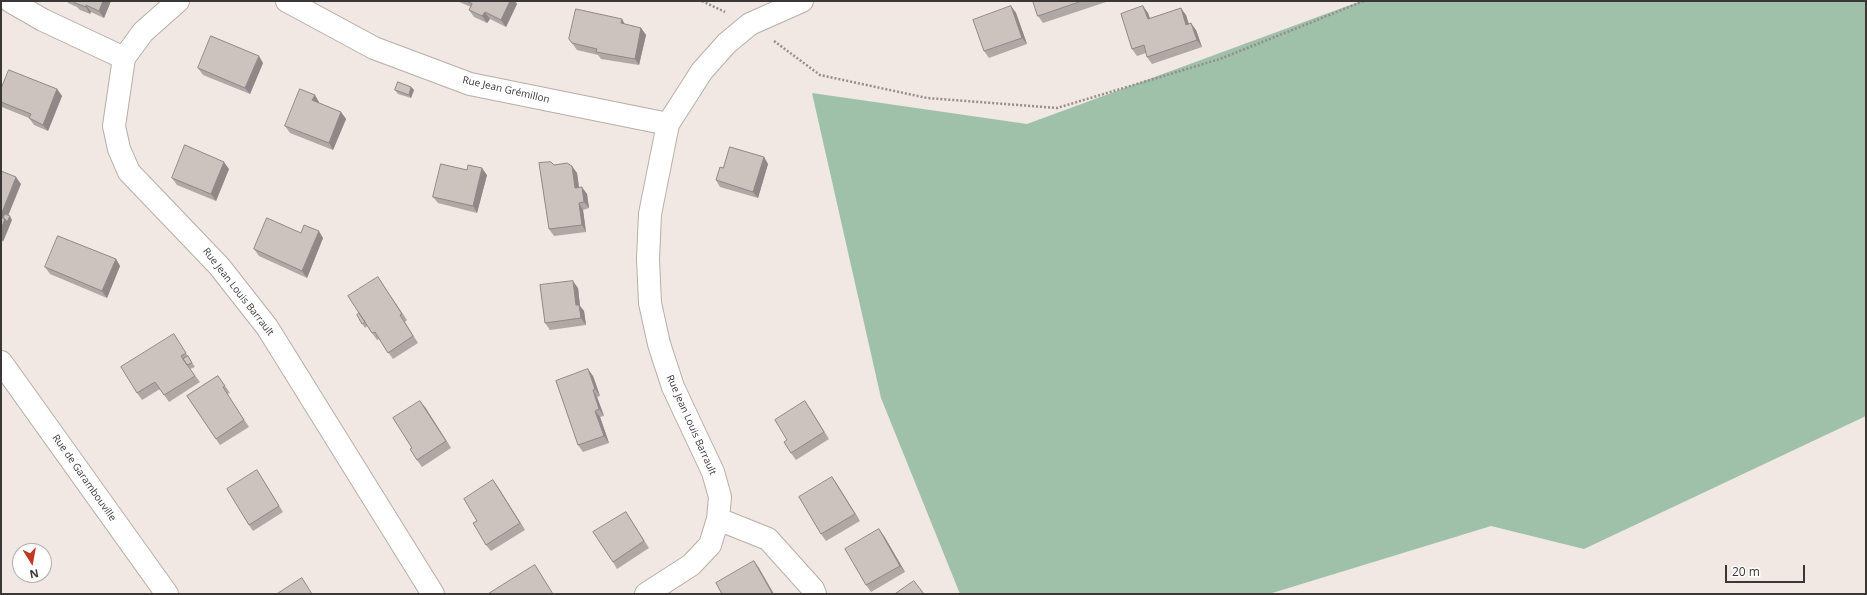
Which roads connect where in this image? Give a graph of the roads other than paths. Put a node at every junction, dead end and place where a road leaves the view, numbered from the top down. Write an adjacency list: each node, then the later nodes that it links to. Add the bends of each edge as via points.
1 (10, 1): 5 (street, via 43,20)
2 (178, 1): 5 (street, via 143,32)
3 (287, 1): 6 (street, Rue Jean Grémillon, via 374,48 470,84)
4 (802, 1): 6 (street, Rue Jean Louis Barrault, via 750,24 727,43 702,70)
5 (124, 58): 10 (street, Rue Jean Louis Barrault, via 114,126 119,149 130,172 219,266 267,327)
6 (668, 124): 8 (street, Rue Jean Louis Barrault, via 650,214 650,303 659,344 673,386 713,472 720,497)
7 (1, 362): 9 (street, Rue de Garambouville)
8 (718, 519): 11 (street, Rue Jean Louis Barrault, via 710,545 691,565); 12 (street, via 768,539 813,588)
9 (166, 594)
10 (433, 594)
11 (646, 594)
12 (815, 594)

